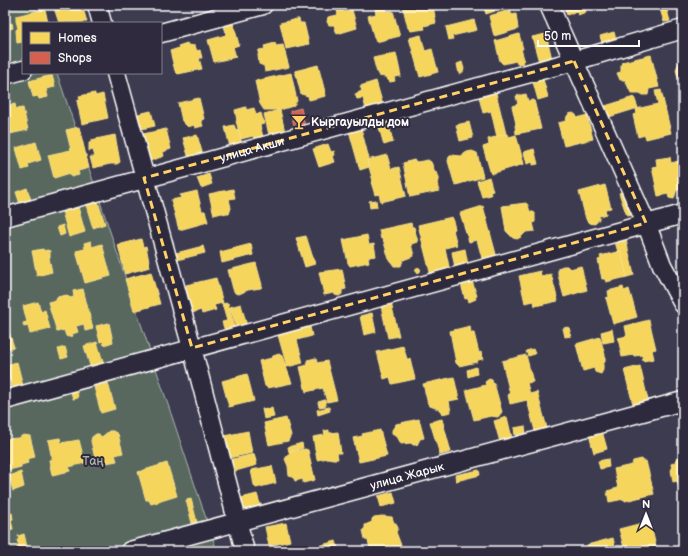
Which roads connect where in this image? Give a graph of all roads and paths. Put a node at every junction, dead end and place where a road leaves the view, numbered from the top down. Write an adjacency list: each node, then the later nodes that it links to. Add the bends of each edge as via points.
1 (97, 5): 4 (street)
2 (263, 5): 6 (street)
3 (549, 5): 7 (street)
4 (102, 22)
5 (683, 29): 7 (street, улица Акши)
6 (162, 33)
7 (574, 61): 11 (street, улица Акши); 14 (street)
8 (22, 70): 10 (street)
9 (116, 74): 11 (street)
10 (5, 75)
11 (144, 178): 13 (street, улица Акши); 16 (street)
12 (683, 214): 14 (street)
13 (5, 216)
14 (646, 224): 15 (street, via 662,265); 16 (street)
15 (683, 304)
16 (192, 348): 17 (street); 19 (street)
17 (5, 400)
18 (683, 401): 19 (street, улица Жарык)
19 (236, 522): 20 (street, улица Жарык); 21 (street)
20 (130, 551)
21 (245, 551)

